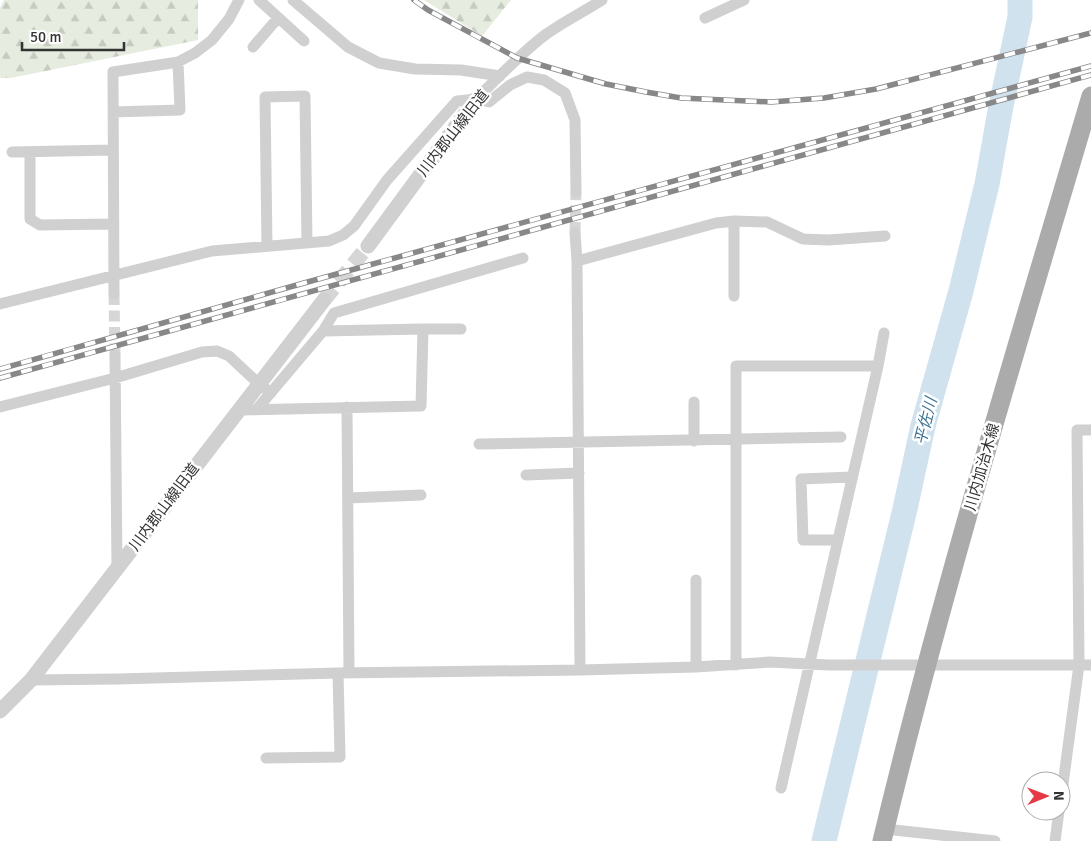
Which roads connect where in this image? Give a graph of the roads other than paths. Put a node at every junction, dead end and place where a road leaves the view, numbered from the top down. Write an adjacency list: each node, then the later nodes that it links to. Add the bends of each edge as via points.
1 (239, 0): 10 (street, via 212,40)
2 (259, 0): 6 (street)
3 (293, 0): 11 (street, via 348,47 379,63)
4 (602, 0): 11 (street, 川内郡山線旧道, via 545,35)
5 (744, 0): 7 (street)
6 (278, 18): 8 (street); 9 (street)
7 (705, 18)
8 (304, 41)
9 (253, 47)
10 (178, 62): 14 (street, via 113,72); 14 (street, via 180,110)
11 (500, 76): 13 (street, 川内郡山線旧道)
12 (1091, 96): 62 (main road, 川内加治木線)
13 (476, 99): 18 (street, via 489,102 510,85 527,77 544,80 565,93 576,120); 23 (street, via 456,101 387,180 354,226 329,241); 25 (street, 川内郡山線旧道)
14 (113, 112): 15 (street)
15 (113, 150): 17 (street); 20 (street)
16 (12, 152): 17 (street)
17 (30, 152): 20 (street, via 30,218 40,225)
18 (576, 192)
19 (734, 221): 22 (street, via 767,222 803,239); 27 (street, via 716,222); 30 (street)
20 (114, 224): 28 (street)
21 (575, 233): 27 (street)
22 (885, 236)
23 (307, 242): 24 (street); 24 (street, via 305,96 265,97)
24 (266, 246): 28 (street, via 212,251)
25 (368, 246)
26 (523, 258): 35 (street, via 334,313)
27 (578, 261): 50 (street)
28 (114, 276): 29 (street); 32 (street)
29 (114, 294)
30 (734, 296)
31 (324, 300): 40 (street, 川内郡山線旧道)
32 (0, 304)
33 (423, 329): 34 (street); 35 (street); 43 (street, via 420,406)
34 (461, 329)
35 (323, 331): 40 (street)
36 (884, 333): 38 (street)
37 (114, 355): 39 (street)
38 (878, 366): 48 (street, via 736,366); 54 (street)
39 (115, 378): 40 (street, via 202,352 217,351 229,356); 42 (street); 58 (street)
40 (265, 388): 44 (street); 45 (street, 川内郡山線旧道)
41 (694, 402): 49 (street)
42 (0, 407)
43 (348, 407): 44 (street); 56 (street)
44 (257, 409): 45 (street)
45 (239, 410): 58 (street, 川内郡山線旧道)
46 (1091, 430): 63 (street, via 1077,430)
47 (841, 437): 48 (street)
48 (736, 440): 49 (street); 60 (street)
49 (694, 441): 50 (street)
50 (579, 443): 51 (street); 52 (street)
51 (479, 444)
52 (579, 473): 53 (street); 65 (street)
53 (526, 475)
54 (852, 477): 57 (street); 57 (street, via 802,480 803,540)
55 (421, 495): 56 (street)
56 (348, 498): 66 (street)
57 (838, 540): 61 (street)
58 (117, 570): 67 (street, 川内郡山線旧道)
59 (696, 580): 64 (street)
60 (736, 665): 61 (street, via 770,662); 64 (street)
61 (810, 665): 62 (street); 71 (street)
62 (927, 665): 63 (street); 73 (main road, 川内加治木線)
63 (1085, 665): 70 (street)
64 (696, 667): 65 (street)
65 (580, 670): 66 (street)
66 (343, 673): 67 (street); 69 (street, via 340,756)
67 (31, 680): 68 (street, 川内郡山線旧道)
68 (0, 711)
69 (266, 758)
70 (1066, 771)
71 (781, 788)
72 (1058, 821): 75 (street)
73 (884, 835): 74 (street)
74 (995, 841)
75 (1055, 841)

